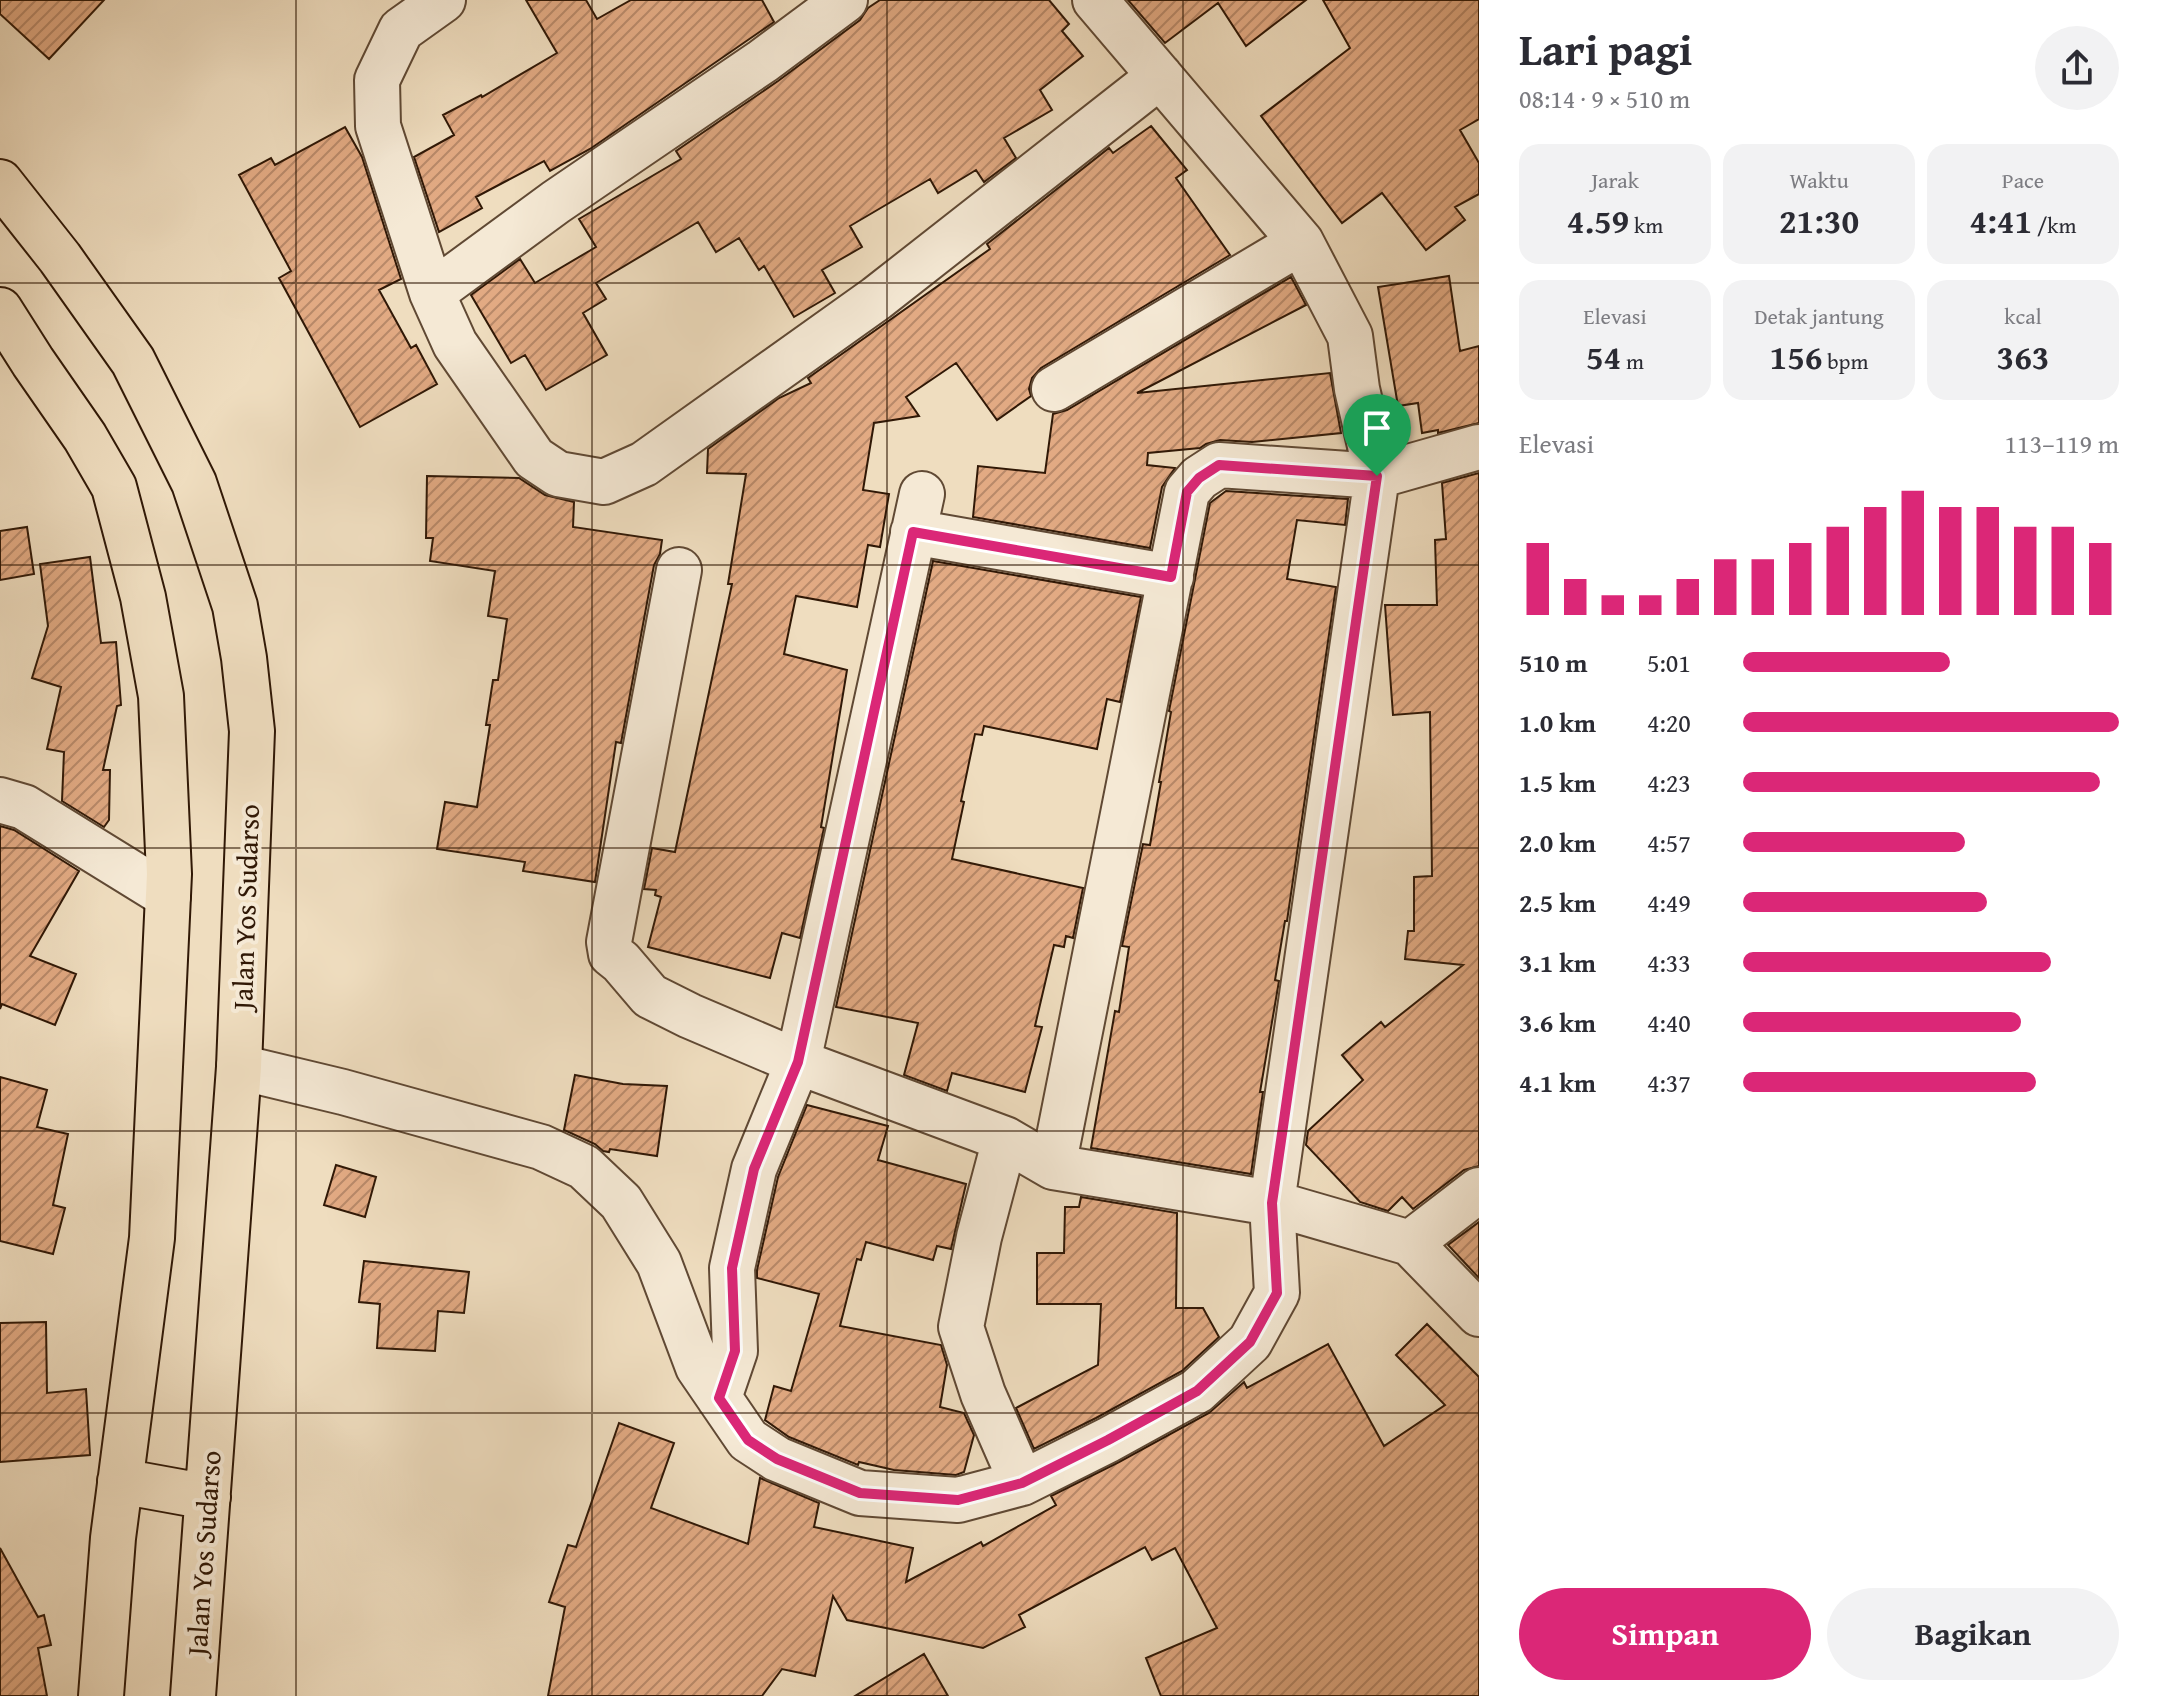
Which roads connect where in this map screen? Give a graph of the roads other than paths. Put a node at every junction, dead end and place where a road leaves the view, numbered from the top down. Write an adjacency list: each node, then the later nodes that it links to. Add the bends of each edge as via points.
1 (443, 0): 7 (street, via 401,30 377,80 378,126)
2 (845, 0): 7 (street)
3 (1095, 0): 4 (street)
4 (1160, 76): 6 (street); 7 (street, via 877,298 644,464 604,482 558,474 534,458 455,344)
5 (0, 182): 17 (main road, Jalan Yos Sudarso, via 133,361 194,483 235,606 252,731)
6 (1301, 242): 9 (street); 11 (street, via 1350,336)
7 (432, 293)
8 (0, 310): 15 (main road, via 114,487 143,597 161,696)
9 (1054, 389)
10 (1479, 447): 11 (street)
11 (1377, 476): 13 (street, via 1219,465 1187,492); 21 (street)
12 (679, 570): 16 (street, via 609,942 611,954 650,996)
13 (1171, 577): 16 (street, via 917,513); 19 (street)
14 (0, 800): 15 (street, via 24,807)
15 (168, 896): 25 (main road, via 152,1238)
16 (798, 1062): 18 (street); 24 (street, via 754,1169 732,1268 735,1351)
17 (239, 1067): 24 (street, via 541,1147 584,1167 621,1202 659,1263 698,1367); 27 (main road, Jalan Yos Sudarso)
18 (1005, 1139): 19 (street); 26 (street, via 961,1327)
19 (1053, 1167): 21 (street)
20 (1479, 1190): 22 (street)
21 (1272, 1203): 22 (street); 26 (street, via 1277,1293 1250,1342 1197,1391)
22 (1410, 1243): 23 (street)
23 (1479, 1314)
24 (719, 1398): 26 (street, via 748,1440 777,1459 860,1493 958,1500)
25 (120, 1481): 27 (main road); 28 (main road)
26 (1022, 1483)
27 (208, 1497): 29 (main road, Jalan Yos Sudarso)
28 (101, 1696)
29 (193, 1696)

